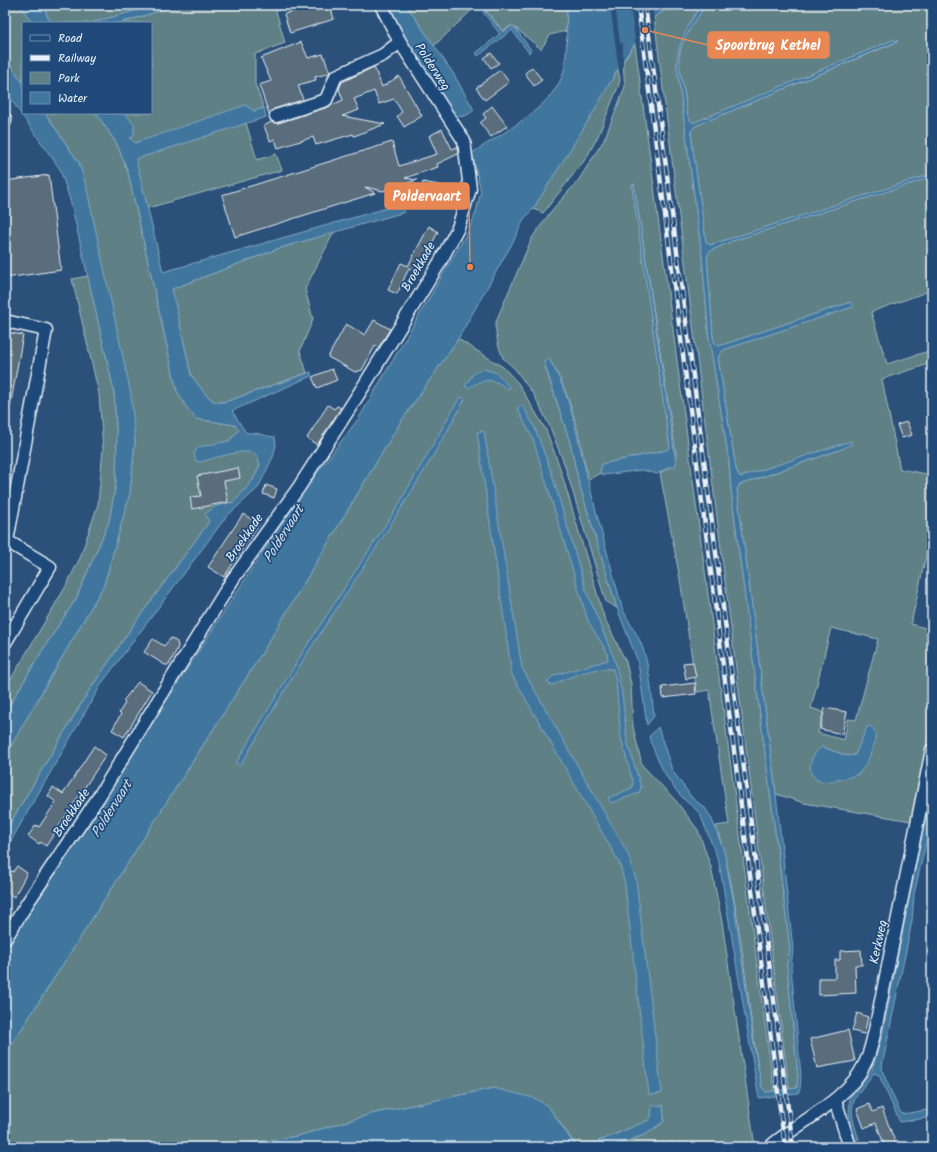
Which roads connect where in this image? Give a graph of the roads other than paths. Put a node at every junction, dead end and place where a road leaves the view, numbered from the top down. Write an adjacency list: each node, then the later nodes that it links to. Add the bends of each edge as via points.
1 (381, 5): 2 (street, Polderweg)
2 (400, 42): 3 (street, via 383,55 336,76 326,100); 4 (street, Polderweg)
3 (276, 116)
4 (464, 141): 8 (street, Broekkade, via 470,189 458,228 440,262 303,480 234,579 103,792)
5 (5, 321): 6 (street, via 46,330 7,541 50,567)
6 (5, 643)
7 (932, 750): 9 (street, Kerkweg, via 870,1049 864,1066)
8 (5, 939)
9 (835, 1100): 10 (street, Kerkweg); 11 (street)
10 (770, 1147)
11 (850, 1147)

